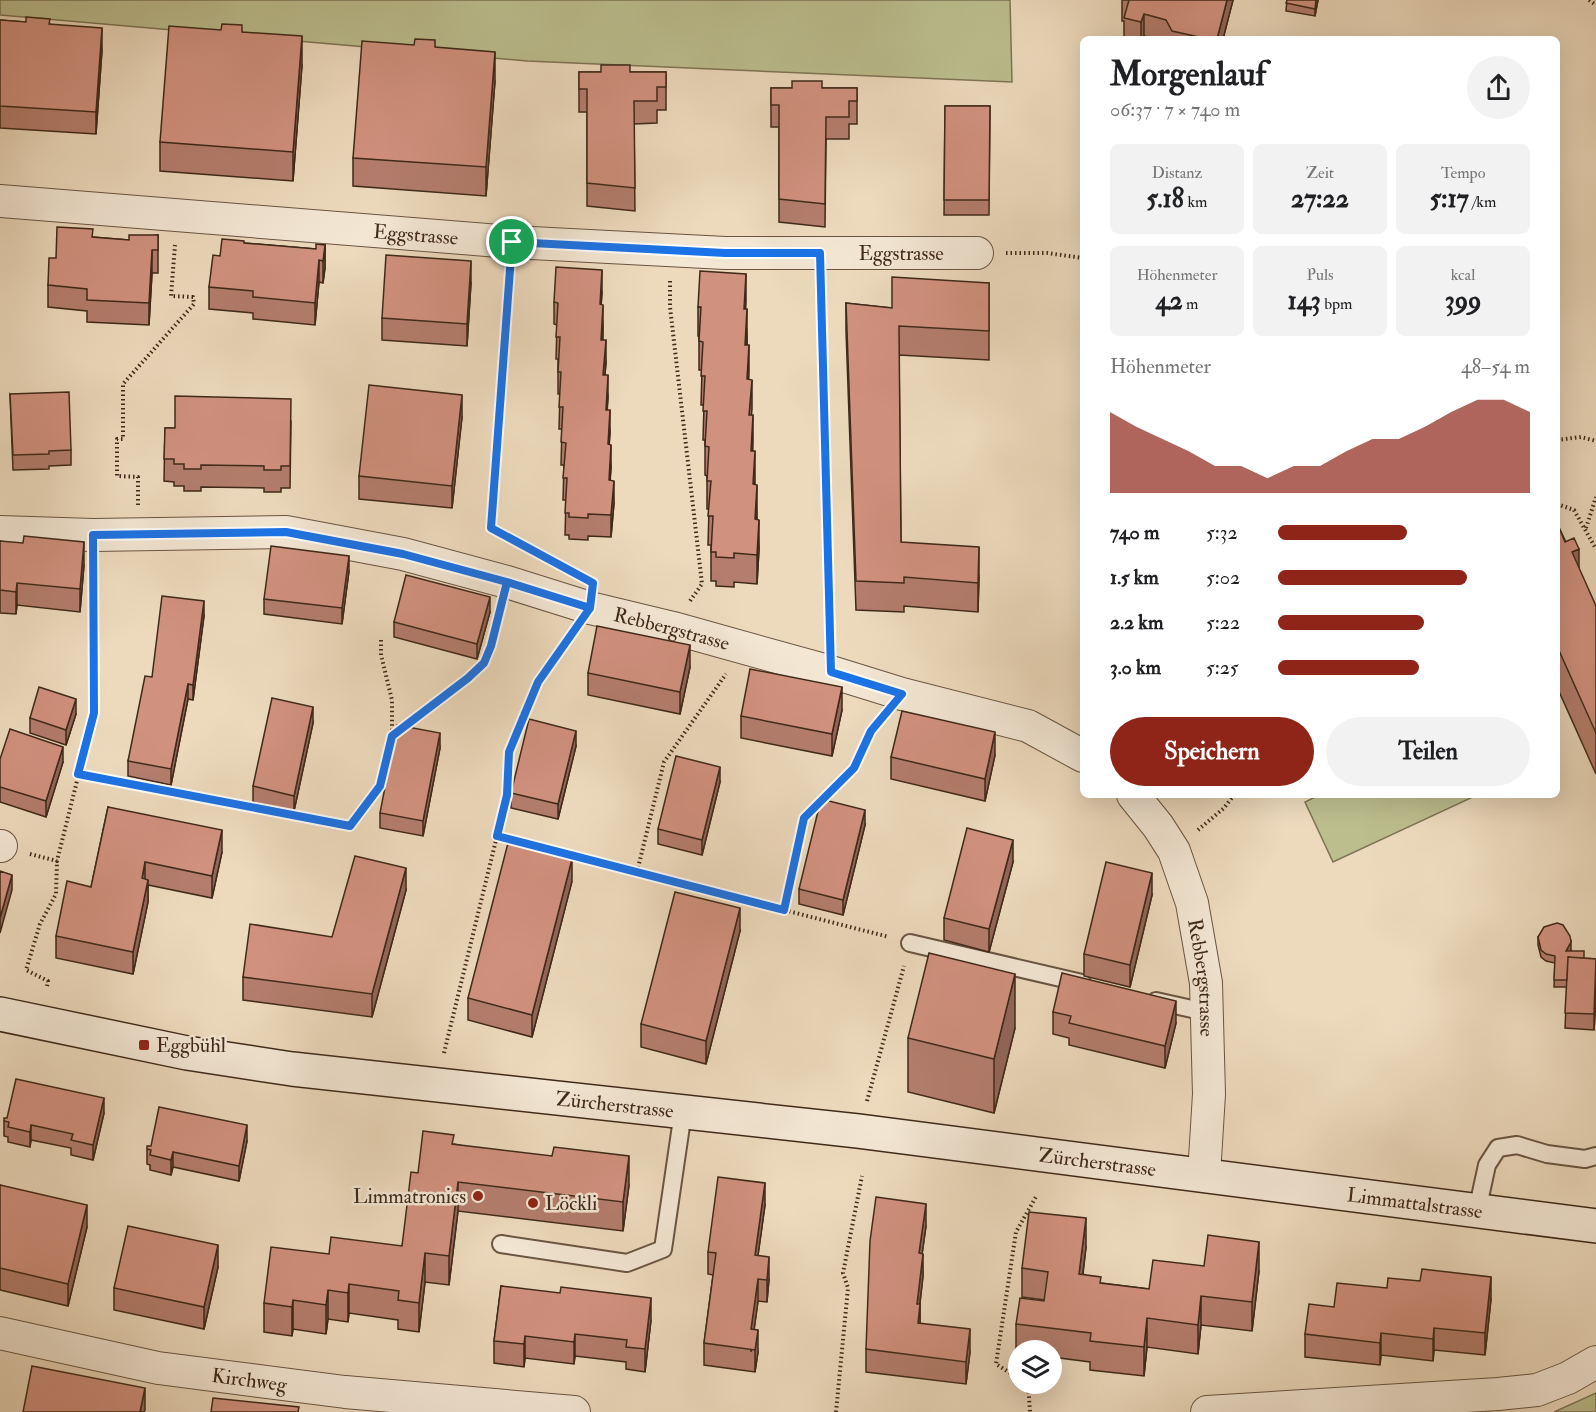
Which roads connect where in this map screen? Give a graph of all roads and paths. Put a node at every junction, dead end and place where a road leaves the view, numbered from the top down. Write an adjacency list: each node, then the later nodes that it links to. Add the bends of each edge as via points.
1 (1589, 0): 2 (path)
2 (1596, 5)
3 (0, 201): 5 (street, Eggstrasse)
4 (175, 239): 14 (path, via 171,296 193,297 194,304 123,384 123,439 117,439 117,476 138,477)
5 (512, 242): 6 (street, Eggstrasse); 19 (path, via 491,528)
6 (671, 250): 7 (street, Eggstrasse); 22 (path, via 670,307 702,584)
7 (820, 253): 8 (street, Eggstrasse); 25 (path)
8 (977, 253): 9 (path, via 1047,253)
9 (1080, 258)
10 (1560, 440): 11 (path, via 1581,437)
11 (1596, 441)
12 (1596, 498): 15 (path)
13 (1560, 505): 15 (path, via 1574,510)
14 (139, 513)
15 (1586, 529): 18 (path)
16 (0, 532): 17 (street, Rebbergstrasse)
17 (93, 535): 20 (street, Rebbergstrasse, via 286,532 403,554); 29 (path, via 94,713)
18 (1596, 549)
19 (563, 566)
20 (507, 582): 21 (street, Rebbergstrasse); 27 (path, via 484,663)
21 (590, 608): 22 (street, Rebbergstrasse); 32 (path, via 538,682 509,752 507,795)
22 (673, 628): 24 (street, Rebbergstrasse)
23 (381, 639): 27 (path, via 392,700)
24 (744, 649): 25 (street, Rebbergstrasse); 36 (path, via 664,762)
25 (831, 672): 26 (street, Rebbergstrasse)
26 (902, 694): 28 (street, Rebbergstrasse, via 1028,726); 37 (path, via 871,731 854,768 804,818)
27 (392, 736): 29 (path, via 380,786 350,826)
28 (1080, 754)
29 (78, 774): 35 (path)
30 (1135, 798): 34 (street, Rebbergstrasse)
31 (1232, 798): 34 (path)
32 (497, 836): 36 (path); 44 (path)
33 (0, 846): 35 (path)
34 (1174, 851): 42 (street, Rebbergstrasse, via 1192,903)
35 (57, 861): 39 (path, via 56,894 40,924 27,970 48,981)
36 (637, 872): 37 (path)
37 (784, 910): 38 (path)
38 (910, 943): 40 (lane); 45 (path)
39 (47, 986)
40 (1102, 988)
41 (1135, 996): 42 (lane)
42 (1207, 1011): 49 (street, Rebbergstrasse, via 1209,1094)
43 (0, 1014): 46 (main road, Zürcherstrasse, via 187,1053 292,1069)
44 (442, 1060)
45 (866, 1105)
46 (683, 1112): 49 (main road, Zürcherstrasse); 53 (lane, via 663,1249 627,1263)
47 (1596, 1156): 51 (lane, via 1585,1159 1547,1154 1517,1145 1498,1148 1487,1165)
48 (862, 1176): 59 (path, via 843,1273 848,1288)
49 (1218, 1176): 51 (main road, Limmattalstrasse)
50 (1037, 1195): 56 (path, via 1016,1232 996,1364)
51 (1477, 1211): 52 (main road, Limmattalstrasse)
52 (1596, 1226)
53 (501, 1244)
54 (0, 1333): 58 (street, Kirchweg, via 158,1368 344,1401)
55 (1596, 1362): 61 (street, via 1537,1390)
56 (1008, 1372)
57 (1029, 1394): 60 (path)
58 (574, 1412)
59 (837, 1412)
60 (1030, 1412)
61 (1207, 1412)

